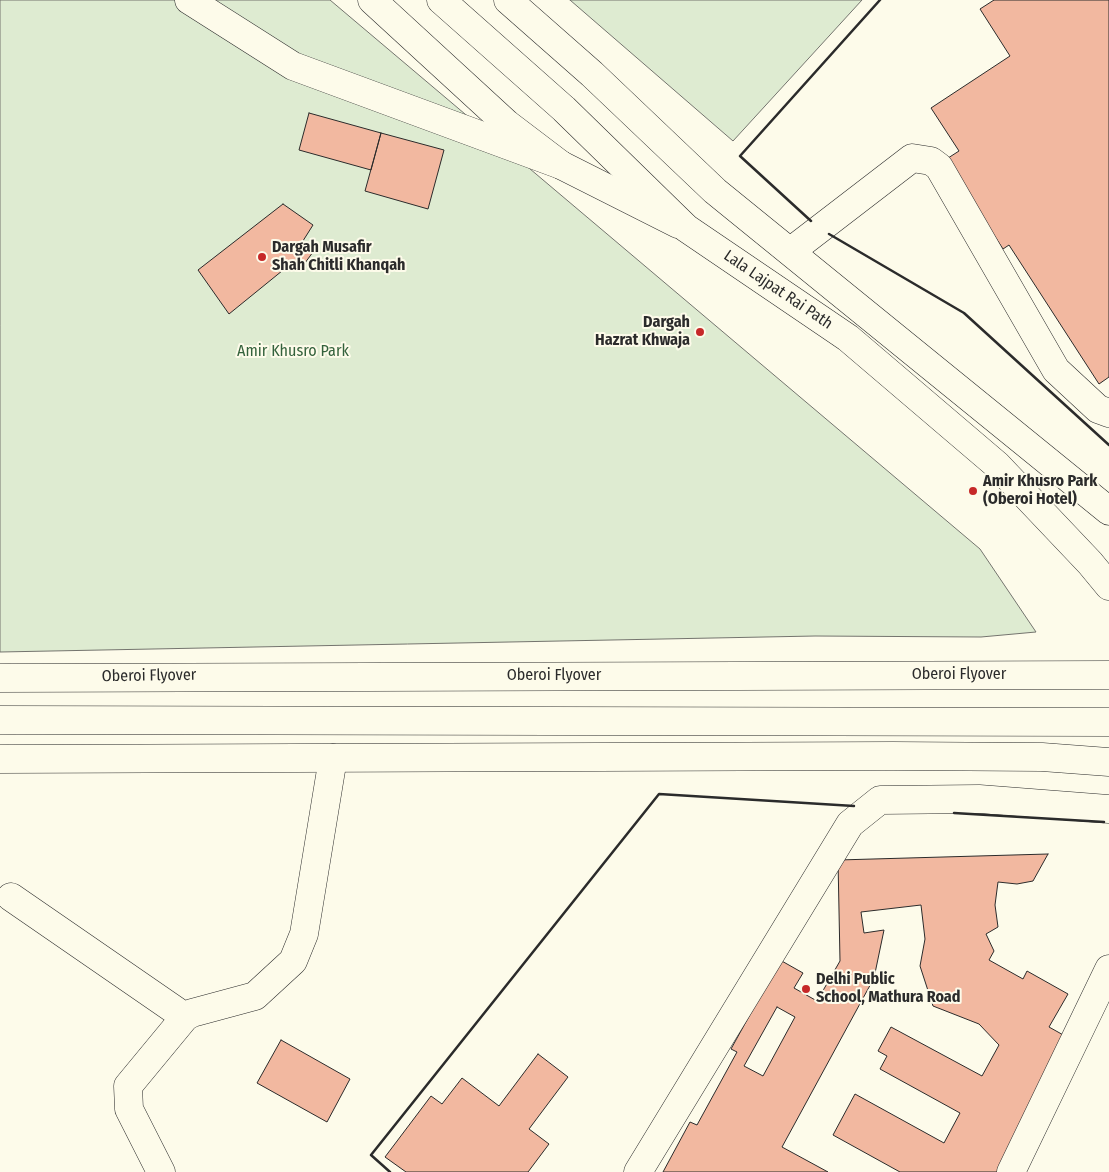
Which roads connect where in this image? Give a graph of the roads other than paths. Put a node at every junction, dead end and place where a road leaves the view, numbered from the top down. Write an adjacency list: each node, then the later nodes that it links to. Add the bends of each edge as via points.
1 (189, 0): 6 (main road, via 293,66)
2 (372, 0): 6 (main road, via 507,124)
3 (441, 0): 8 (main road, Lala Lajpat Rai Path, via 564,109)
4 (508, 0): 7 (main road, Lala Lajpat Rai Path, via 592,74)
5 (532, 0): 7 (main road, via 618,79)
6 (561, 165): 8 (main road)
7 (715, 191): 9 (main road, Lala Lajpat Rai Path)
8 (686, 228): 12 (main road, Lala Lajpat Rai Path, via 848,338 997,465)
9 (791, 251): 10 (main road, via 912,158 931,161 939,167 1056,370 1098,409); 11 (main road, Lala Lajpat Rai Path)
10 (1109, 413)
11 (1109, 510)
12 (1109, 586)
13 (1109, 675): 14 (main road, Oberoi Flyover)
14 (0, 678)
15 (0, 720): 16 (main road)
16 (1109, 722)
17 (333, 758): 18 (main road); 19 (main road, via 902,756 1042,757); 23 (main road, via 304,934 294,961 255,996)
18 (0, 759)
19 (1109, 762)
20 (1109, 809): 25 (main road, via 979,799 880,800 850,824)
21 (11, 897): 23 (main road)
22 (1109, 969): 26 (main road)
23 (185, 1017): 24 (main road, via 128,1086 129,1109)
24 (161, 1172)
25 (638, 1172)
26 (1011, 1172)

